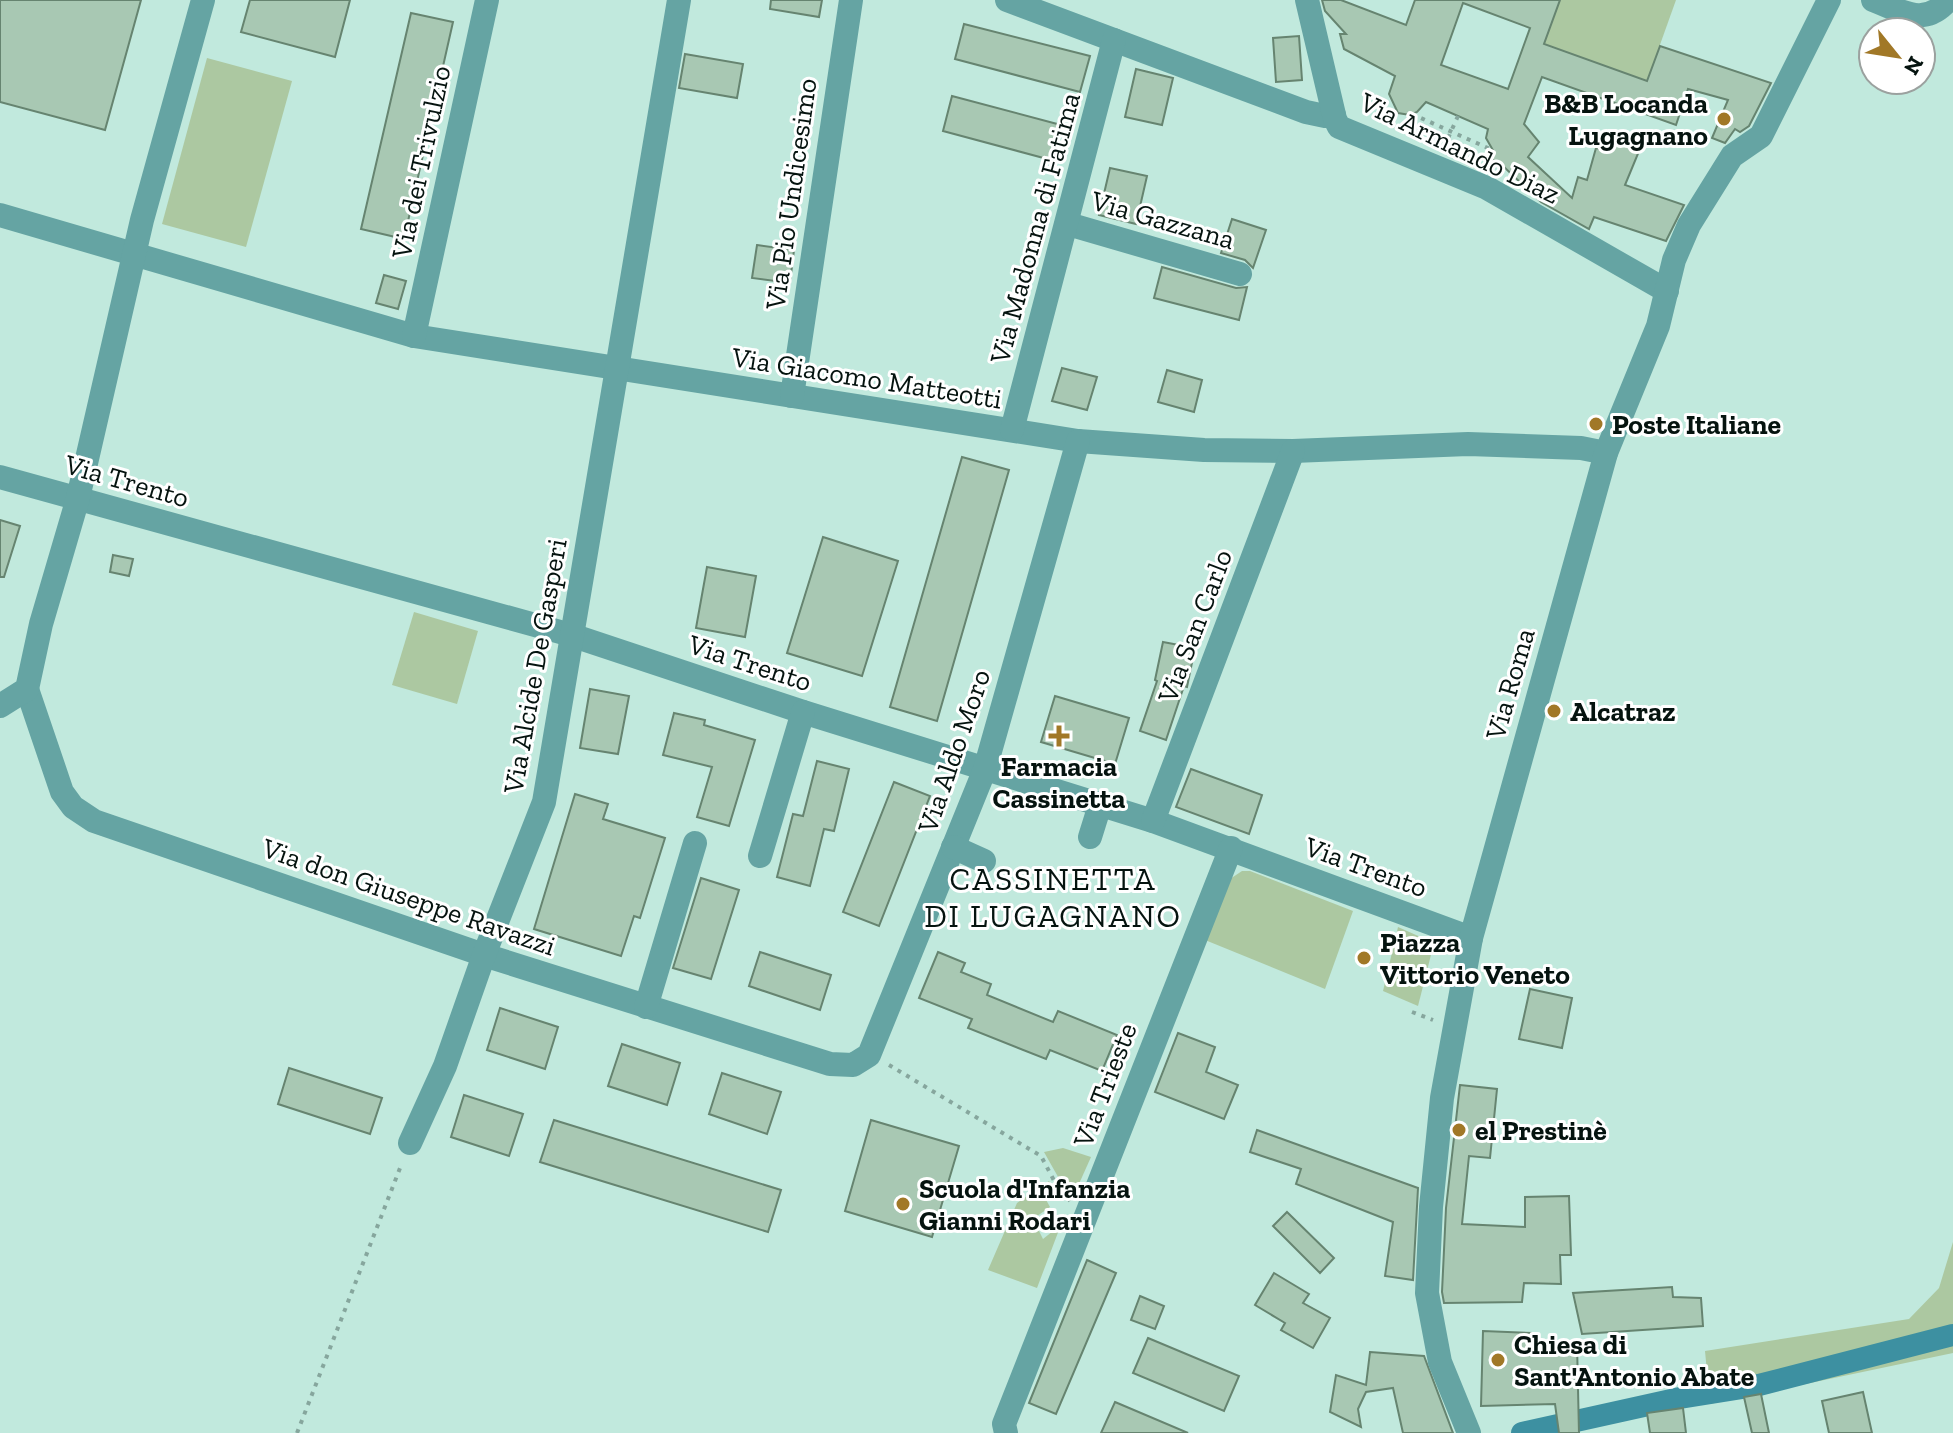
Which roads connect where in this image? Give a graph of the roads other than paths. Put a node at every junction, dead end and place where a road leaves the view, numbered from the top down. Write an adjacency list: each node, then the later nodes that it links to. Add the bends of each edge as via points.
1 (203, 0): 14 (street)
2 (487, 0): 17 (street, Via dei Trivulzio)
3 (679, 0): 18 (street, Via Alcide De Gasperi)
4 (851, 0): 19 (street, Via Pio Undicesimo)
5 (1007, 0): 10 (street)
6 (1307, 0): 11 (street, Via Armando Diaz)
7 (1829, 0): 16 (street, Via Roma, via 1761,136 1732,156 1689,225)
8 (1873, 0): 9 (street, via 1919,16 1930,16)
9 (1948, 0)
10 (1114, 40): 11 (street, via 1317,115); 13 (street, Via Madonna di Fatima)
11 (1334, 115): 16 (street, Via Armando Diaz, via 1339,127 1487,188)
12 (0, 215): 14 (street, Via Giacomo Matteotti)
13 (1068, 224): 15 (street, Via Gazzana); 20 (street, Via Madonna di Fatima)
14 (133, 255): 17 (street, Via Giacomo Matteotti); 25 (street)
15 (1240, 274)
16 (1667, 291): 23 (street, Via Roma)
17 (414, 336): 18 (street, Via Giacomo Matteotti)
18 (617, 370): 19 (street, Via Giacomo Matteotti); 26 (street, Via Alcide De Gasperi)
19 (792, 396): 20 (street, Via Giacomo Matteotti)
20 (1012, 430): 21 (street, Via Giacomo Matteotti)
21 (1078, 441): 22 (street, Via Giacomo Matteotti); 30 (street, Via Aldo Moro)
22 (1293, 451): 23 (street, Via Giacomo Matteotti, via 1468,444); 32 (street, Via San Carlo)
23 (1606, 453): 39 (street, Via Roma)
24 (0, 477): 25 (street, Via Trento)
25 (78, 498): 26 (street, Via Trento); 27 (street)
26 (571, 635): 29 (street, Via Trento); 40 (street, Via Alcide De Gasperi, via 544,802)
27 (27, 689): 28 (street); 40 (street, Via don Giuseppe Ravazzi, via 62,792 94,821)
28 (0, 706)
29 (803, 712): 30 (street, Via Trento); 37 (street)
30 (985, 769): 31 (street, Via Trento); 35 (street, Via Aldo Moro)
31 (1100, 805): 32 (street, Via Trento); 33 (street)
32 (1153, 821): 36 (street, Via Trento)
33 (1090, 837)
34 (695, 843): 41 (street)
35 (953, 847): 38 (street); 42 (street, Via Aldo Moro)
36 (1231, 848): 39 (street, Via Trento); 44 (street, Via Trieste, via 1004,1424)
37 (760, 856)
38 (984, 861)
39 (1471, 938): 45 (street, Via Roma, via 1442,1098 1427,1293 1440,1362)
40 (484, 955): 41 (street, Via don Giuseppe Ravazzi); 43 (street, Via Alcide De Gasperi, via 445,1066)
41 (646, 1007): 42 (street, Via don Giuseppe Ravazzi, via 830,1064)
42 (862, 1065)
43 (410, 1143)
44 (1006, 1433)
45 (1473, 1433)

